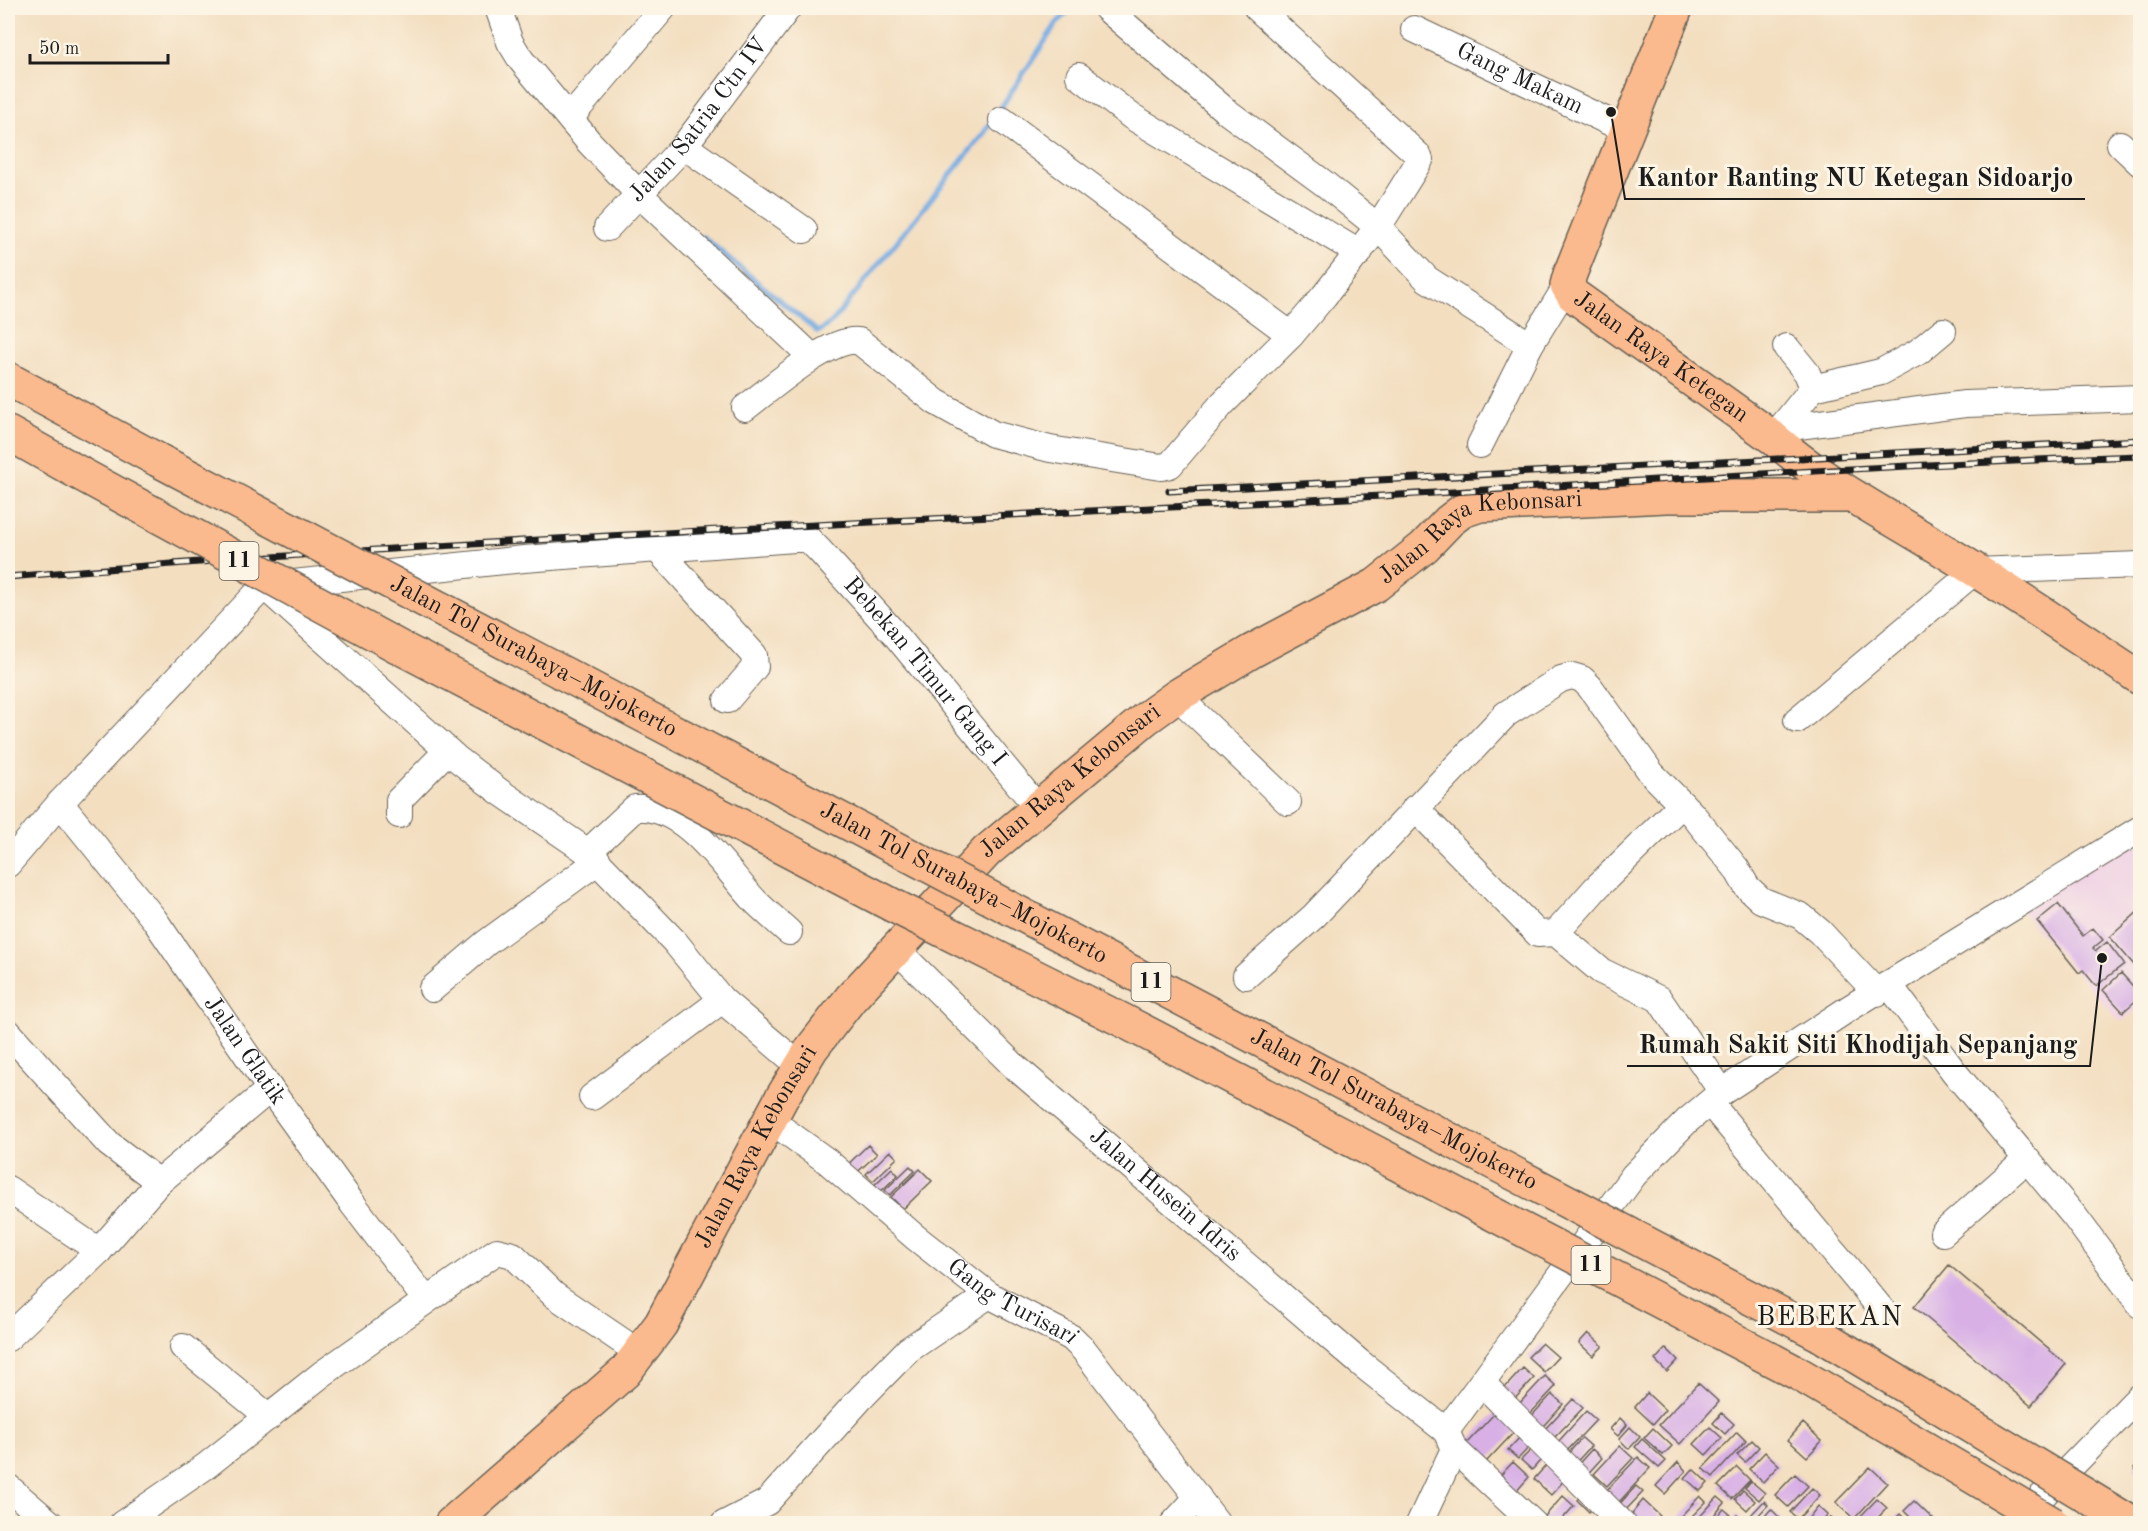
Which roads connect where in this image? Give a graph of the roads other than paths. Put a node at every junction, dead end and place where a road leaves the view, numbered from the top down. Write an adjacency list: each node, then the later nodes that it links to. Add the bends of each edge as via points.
1 (663, 8): 9 (street)
2 (788, 8): 13 (street, Jalan Satria Ctn IV)
3 (1257, 8): 16 (street, via 1418,155 1417,167)
4 (1676, 8): 11 (main road, Jalan Raya Ketegan)
5 (1107, 9): 16 (street, via 1226,111)
6 (510, 16): 9 (street, via 521,60)
7 (1414, 29): 11 (street, Gang Makam)
8 (1079, 76): 19 (street, via 1131,116)
9 (573, 115): 15 (street, via 589,142)
10 (1002, 120): 22 (street)
11 (1626, 130): 20 (main road, Jalan Raya Ketegan)
12 (2120, 144): 14 (street)
13 (684, 146): 15 (street, Jalan Satria Ctn IV); 18 (street)
14 (2140, 163)
15 (644, 188): 17 (street, Jalan Satria Ctn IV); 25 (street)
16 (1378, 227): 19 (street); 23 (street, via 1426,279)
17 (607, 228)
18 (804, 230)
19 (1359, 253): 22 (street)
20 (1567, 285): 23 (street); 30 (main road, Jalan Raya Ketegan, via 1573,295)
21 (1943, 332): 27 (street, via 1881,372)
22 (1291, 334): 25 (street, via 1222,404 1179,458 1161,467 1050,449 993,434 936,402 858,341 847,339)
23 (1530, 345): 32 (street)
24 (1786, 347): 27 (street, via 1807,373)
25 (812, 357): 29 (street)
26 (8, 379): 96 (main road, Jalan Tol Surabaya–Mojokerto / 11, bridge, via 1819,1334)
27 (1813, 388): 30 (street)
28 (2140, 398): 30 (street, via 1965,404)
29 (745, 408)
30 (1777, 432): 35 (main road, Jalan Raya Ketegan, via 1796,458)
31 (8, 433): 34 (main road, 11)
32 (1480, 445)
33 (8, 456): 34 (main road)
34 (68, 476): 95 (main road, Jalan Tol Surabaya–Mojokerto / 11, bridge, via 1799,1374)
35 (1857, 498): 38 (main road, Jalan Raya Ketegan); 41 (main road, Jalan Raya Kebonsari, via 1666,496 1480,505 1449,521 1424,547 1376,585)
36 (658, 550): 39 (street, via 524,559); 42 (street, via 754,655 755,667); 48 (street, Bebekan Timur Gang I, via 808,539 894,633)
37 (2140, 565): 38 (street)
38 (1975, 571): 40 (main road, Jalan Raya Ketegan); 43 (street)
39 (264, 586): 44 (street); 46 (street)
40 (2140, 678)
41 (1177, 696): 45 (street); 48 (main road, Jalan Raya Kebonsari)
42 (727, 700)
43 (1797, 720)
44 (447, 751): 50 (street, via 399,801); 53 (street)
45 (1288, 802)
46 (60, 803): 52 (street); 63 (street, Jalan Glatik, via 154,919)
47 (1682, 804): 49 (street, via 1652,774 1590,687 1572,676 1506,714); 55 (street); 59 (street, via 1761,900 1801,916)
48 (1038, 808): 56 (main road, Jalan Raya Kebonsari, via 987,851)
49 (1415, 808): 55 (street, via 1538,934); 57 (street, via 1314,916)
50 (399, 815)
51 (2140, 829): 59 (street)
52 (11, 854)
53 (593, 856): 54 (street, via 635,808 655,810 684,824 698,836 755,901); 58 (street); 60 (street, via 675,942)
54 (789, 932)
55 (1556, 933): 65 (street, via 1601,970 1659,999)
56 (895, 948): 62 (main road, Jalan Raya Kebonsari); 82 (street, Jalan Husein Idris, via 1014,1066)
57 (1246, 976)
58 (432, 989)
59 (1883, 989): 65 (street); 67 (street)
60 (722, 1000): 62 (street); 64 (street)
61 (8, 1032): 68 (street, via 110,1144)
62 (800, 1066): 66 (main road, Jalan Raya Kebonsari)
63 (270, 1089): 68 (street); 74 (street, Jalan Glatik)
64 (592, 1097)
65 (1716, 1098): 75 (street); 79 (street, via 1687,1121 1634,1175)
66 (770, 1120): 72 (street, Gang Turisari, via 827,1161); 78 (main road, Jalan Raya Kebonsari, via 661,1324)
67 (2026, 1160): 70 (street); 73 (street)
68 (159, 1182): 71 (street)
69 (8, 1189): 71 (street)
70 (1943, 1233)
71 (99, 1251): 76 (street)
72 (989, 1295): 84 (street, Gang Turisari, via 1072,1338); 88 (street, via 908,1350 767,1502)
73 (2139, 1298)
74 (426, 1300): 78 (street, via 497,1251 503,1251 513,1255 571,1307); 81 (street)
75 (1882, 1310)
76 (8, 1338)
77 (183, 1347): 81 (street)
78 (641, 1354): 85 (main road, Jalan Raya Kebonsari)
79 (1482, 1383): 82 (street); 93 (street)
80 (2140, 1396): 94 (street)
81 (269, 1417): 87 (street)
82 (1450, 1440): 91 (street); 92 (street, Jalan Husein Idris)
83 (8, 1487): 86 (street)
84 (1198, 1497): 89 (street); 90 (street, Gang Turisari)
85 (468, 1518)
86 (51, 1524)
87 (123, 1524)
88 (724, 1524)
89 (1173, 1524)
90 (1218, 1524)
91 (1419, 1524)
92 (1534, 1524)
93 (1623, 1524)
94 (2015, 1524)
95 (2053, 1524)
96 (2133, 1524)

